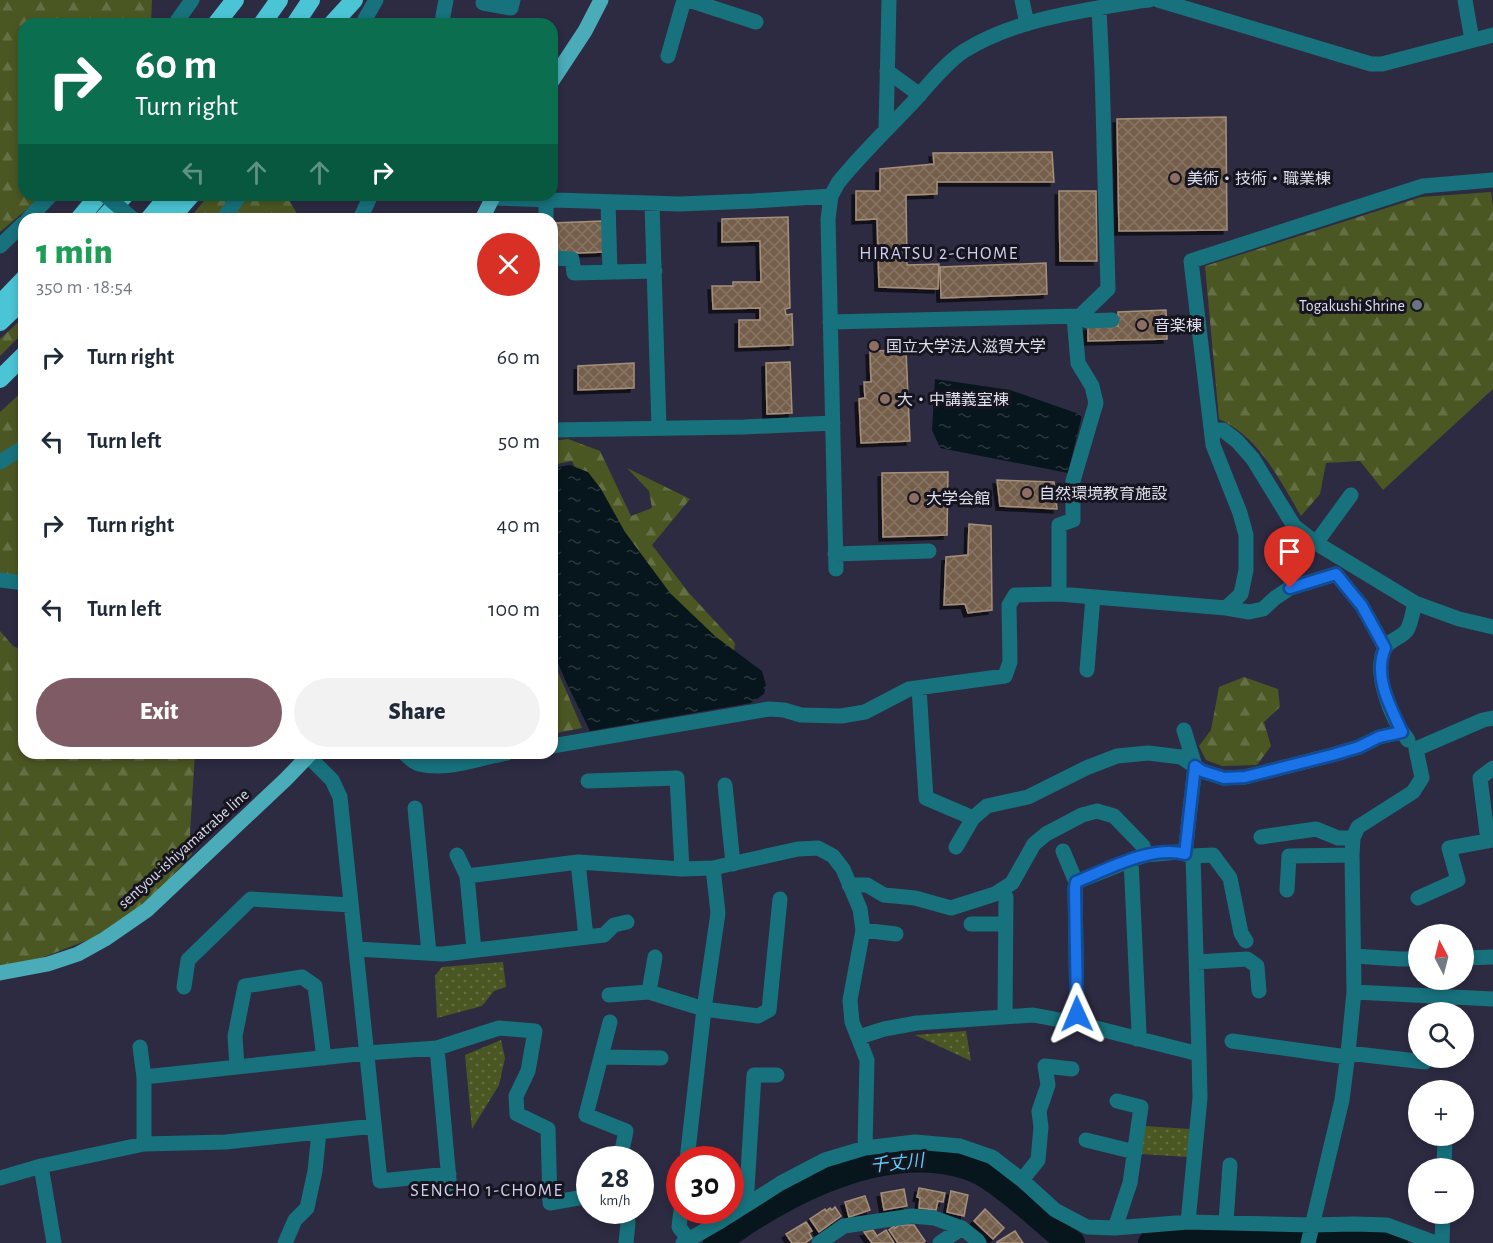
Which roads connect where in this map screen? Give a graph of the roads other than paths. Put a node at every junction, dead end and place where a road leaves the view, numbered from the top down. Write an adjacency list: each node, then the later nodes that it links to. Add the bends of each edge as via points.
1 (192, 0): 21 (street)
2 (235, 0): 22 (highway)
3 (279, 0): 23 (highway)
4 (311, 0): 24 (highway)
5 (339, 0): 25 (highway)
6 (354, 0): 26 (highway)
7 (376, 0): 27 (street)
8 (446, 0): 20 (street)
9 (513, 0): 18 (street, via 511,8)
10 (601, 0): 34 (main road)
11 (684, 0): 32 (street)
12 (689, 0): 28 (street)
13 (889, 0): 33 (street)
14 (1022, 0): 29 (street)
15 (1149, 0): 19 (street)
16 (1158, 0): 31 (street, via 1371,64)
17 (1464, 0): 31 (street)
18 (483, 3)
19 (1099, 8): 29 (street); 62 (street, via 1108,289)
20 (443, 16)
21 (179, 18)
22 (221, 18)
23 (266, 18)
24 (299, 18)
25 (330, 18)
26 (338, 18)
27 (365, 18)
28 (756, 22)
29 (1027, 24): 35 (street, via 961,52)
30 (1493, 35): 31 (street)
31 (1472, 40)
32 (668, 56)
33 (887, 71): 35 (street); 36 (street)
34 (558, 72)
35 (920, 95): 36 (street)
36 (886, 130): 38 (street, via 845,174)
37 (1493, 180): 71 (street, via 1423,186 1191,261)
38 (831, 196): 47 (street); 65 (street)
39 (558, 200): 46 (street)
40 (45, 201): 48 (street)
41 (94, 201): 49 (highway)
42 (112, 201): 51 (street, bridge)
43 (120, 201): 50 (highway)
44 (164, 201): 52 (highway)
45 (185, 201): 53 (highway)
46 (608, 202): 47 (street); 58 (street)
47 (652, 204): 57 (street)
48 (34, 213)
49 (85, 213)
50 (109, 213)
51 (126, 213)
52 (154, 213)
53 (175, 213)
54 (18, 230): 55 (street)
55 (0, 246)
56 (558, 258): 58 (street, via 572,259 574,273)
57 (655, 271): 58 (street); 69 (street)
58 (610, 272)
59 (18, 285): 60 (highway)
60 (0, 304)
61 (18, 305): 64 (highway)
62 (1077, 316): 63 (street, via 1087,321); 65 (street); 79 (street, via 1078,363 1092,386 1096,403 1074,481 1072,520 1059,525)
63 (1112, 320)
64 (0, 322)
65 (830, 322): 68 (street)
66 (18, 361): 67 (highway)
67 (0, 379)
68 (833, 423): 69 (street); 76 (street, via 836,562)
69 (659, 428): 70 (street)
70 (558, 430)
71 (1212, 434): 75 (street, via 1223,430 1237,441 1253,459 1294,525); 82 (street, via 1246,535 1241,594)
72 (18, 451): 73 (street)
73 (0, 462)
74 (1351, 495): 75 (street)
75 (1316, 543): 81 (street)
76 (929, 551)
77 (0, 580): 78 (street)
78 (18, 582)
79 (1059, 594): 80 (street); 86 (street, via 1015,595 1009,605 1010,662 1005,676)
80 (1093, 597): 82 (street); 85 (street)
81 (1415, 603): 83 (street, via 1459,620); 84 (street, via 1407,631)
82 (1226, 608): 84 (street, via 1249,612 1263,609 1290,588 1336,574 1362,606)
83 (1493, 627)
84 (1385, 648): 89 (street, via 1385,695)
85 (1087, 670)
86 (919, 688): 90 (street, via 909,689 865,712 841,716 770,709); 101 (street, via 926,798)
87 (1493, 718): 91 (street)
88 (1185, 730): 96 (street)
89 (1402, 732): 91 (street); 96 (street, via 1245,777 1224,778)
90 (558, 745)
91 (1416, 749): 103 (street, via 1422,778 1413,792 1358,827)
92 (305, 759): 140 (main road, sentyou-ishiyamatrabe line, via 147,910 78,954)
93 (314, 759): 123 (street, via 340,797)
94 (412, 759): 95 (street, via 437,766)
95 (480, 759)
96 (1195, 766): 101 (street, via 1181,757 1148,753 1117,756 1028,797 987,806); 109 (street)
97 (1493, 768): 104 (street, via 1480,778)
98 (588, 781): 115 (street, via 677,778)
99 (726, 785): 113 (street)
100 (415, 808): 133 (street)
101 (974, 818): 105 (street)
102 (1261, 837): 103 (street, via 1317,829 1338,838)
103 (1353, 838): 110 (street)
104 (1490, 841): 121 (street, via 1449,848 1458,880)
105 (956, 847)
106 (1063, 851): 117 (street)
107 (457, 855): 116 (street)
108 (1146, 855): 109 (street); 111 (street); 118 (street, via 1143,846 1114,816 1097,811 1082,814 1034,844 1012,883 995,894 951,908 884,895 867,885)
109 (1189, 855): 130 (street, via 1213,855 1230,878 1240,933); 139 (street)
110 (1352, 855): 119 (street, via 1289,856); 134 (street)
111 (1131, 860): 117 (street); 152 (street)
112 (578, 862): 115 (street); 116 (street); 129 (street)
113 (733, 864): 114 (street); 118 (street, via 818,848 833,856)
114 (713, 868): 115 (street); 147 (street, via 717,913)
115 (682, 869)
116 (467, 876): 132 (street)
117 (1076, 882): 150 (street)
118 (849, 885): 127 (street, via 860,909)
119 (1287, 890)
120 (1006, 897): 126 (street)
121 (1418, 897)
122 (780, 899): 147 (street, via 768,1010 758,1016)
123 (351, 905): 131 (street); 141 (street, via 251,899 188,960)
124 (627, 922): 129 (street, via 604,935)
125 (971, 924): 126 (street)
126 (1006, 924): 148 (street)
127 (863, 930): 128 (street); 151 (street, via 850,1000 852,1022)
128 (896, 934)
129 (586, 937): 132 (street)
130 (1246, 941)
131 (356, 949): 133 (street); 156 (street)
132 (474, 950): 133 (street)
133 (429, 953)
134 (1354, 956): 138 (street); 144 (street)
135 (655, 957): 143 (street)
136 (1493, 957): 137 (street)
137 (1474, 958)
138 (1408, 959)
139 (1196, 962): 142 (street, via 1247,959 1257,966); 157 (street)
140 (0, 974)
141 (184, 987)
142 (1258, 991)
143 (649, 992): 145 (street); 147 (street)
144 (1354, 992): 146 (street); 158 (street)
145 (609, 995)
146 (1493, 999)
147 (704, 1009): 173 (street)
148 (1005, 1017): 150 (street, via 1034,1016); 151 (street, via 917,1023)
149 (610, 1022): 159 (street)
150 (1076, 1023): 152 (street)
151 (859, 1037): 174 (street, via 867,1060)
152 (1137, 1039): 157 (street)
153 (1232, 1041): 158 (street)
154 (140, 1047): 166 (street)
155 (437, 1048): 156 (street); 178 (street); 182 (street, via 499,1028 535,1031 528,1071 516,1096 517,1114 548,1129 550,1203)
156 (367, 1053): 160 (street); 168 (street)
157 (1199, 1054): 184 (street, via 1200,1098)
158 (1348, 1055): 162 (street); 191 (street, via 1342,1100)
159 (601, 1057): 161 (street); 172 (street, via 586,1114 626,1131)
160 (324, 1058): 163 (street); 163 (street, via 315,986 302,977 244,986 235,1036)
161 (661, 1058)
162 (1408, 1060)
163 (237, 1067): 166 (street)
164 (1072, 1069): 180 (street, via 1045,1066 1048,1085 1039,1110 1038,1160)
165 (777, 1075): 183 (street, via 754,1075)
166 (144, 1077): 171 (street)
167 (1117, 1101): 175 (street, via 1141,1107)
168 (374, 1126): 169 (street); 178 (street, via 380,1181)
169 (319, 1132): 171 (street, via 226,1142); 194 (street, via 307,1208 295,1220)
170 (1086, 1140): 175 (street)
171 (144, 1144): 177 (street)
172 (623, 1146)
173 (689, 1146)
174 (865, 1148): 180 (street, via 915,1142 960,1146 992,1157); 183 (street, via 825,1160)
175 (1135, 1152): 190 (street)
176 (1230, 1165): 185 (street)
177 (41, 1166): 179 (street); 193 (street)
178 (448, 1174): 181 (street)
179 (0, 1178)
180 (1022, 1180): 190 (street, via 1055,1210 1087,1227)
181 (450, 1191)
182 (576, 1198)
183 (746, 1205): 192 (street)
184 (1188, 1222): 185 (street); 190 (street)
185 (1226, 1222): 191 (street)
186 (627, 1224): 195 (street)
187 (679, 1224): 192 (street)
188 (1443, 1224): 200 (street)
189 (962, 1228): 196 (street, via 934,1218 912,1216 844,1226); 197 (street); 198 (street)
190 (1116, 1228)
191 (1310, 1234): 199 (street, via 1354,1224 1387,1225)
192 (686, 1242)
193 (54, 1243)
194 (285, 1243)
195 (626, 1243)
196 (819, 1243)
197 (940, 1243)
198 (979, 1243)
199 (1436, 1243)
200 (1442, 1243)

